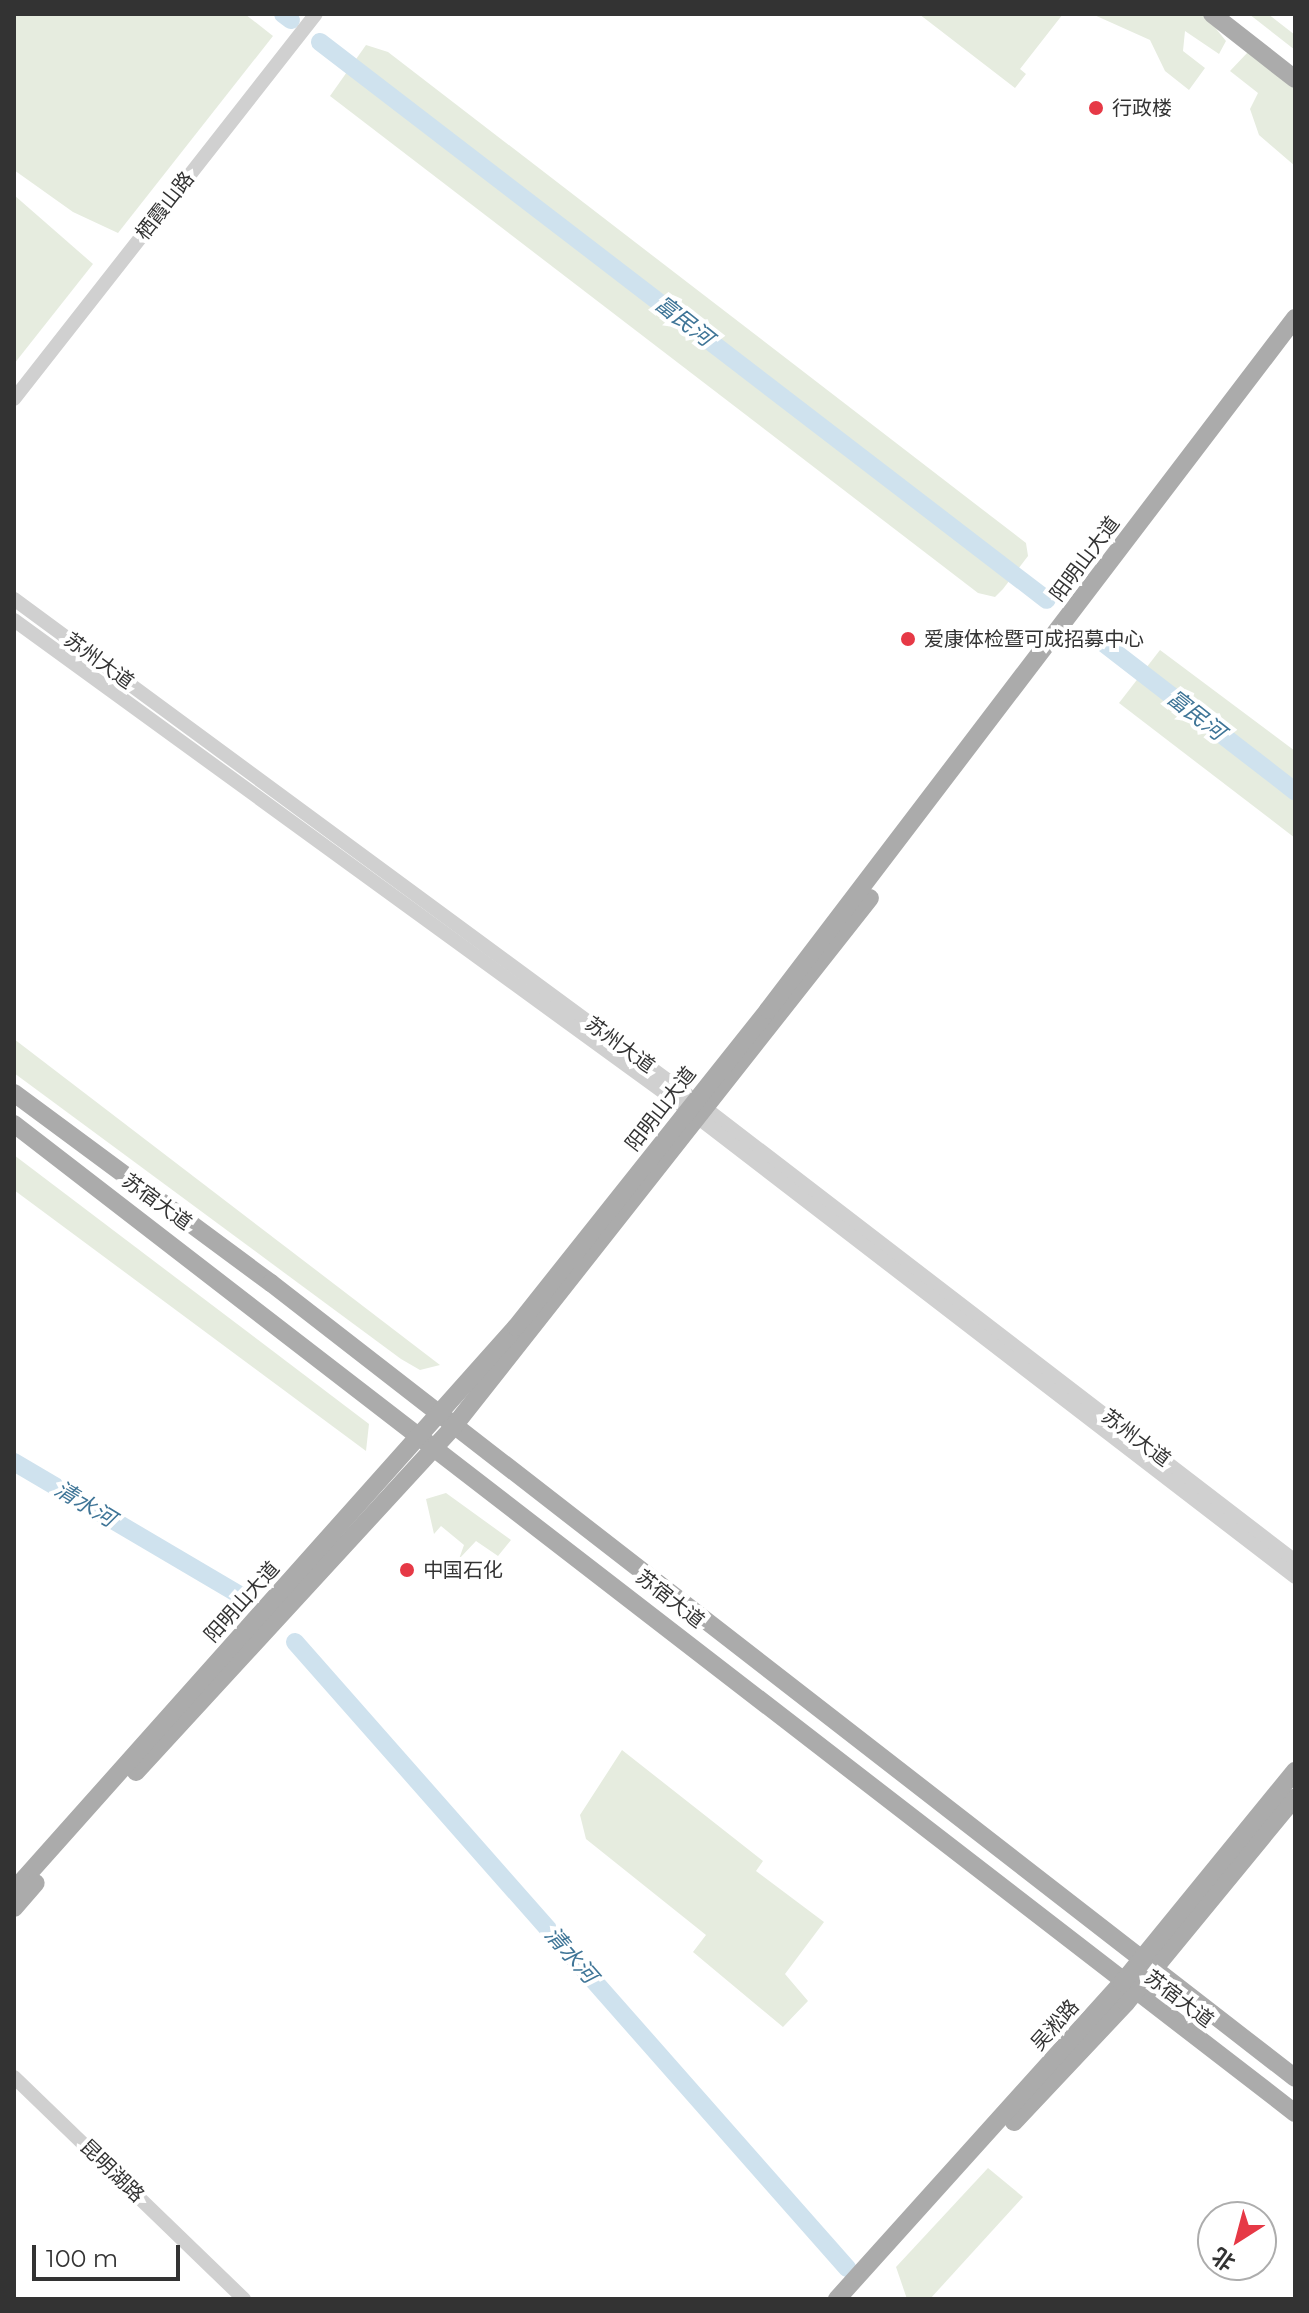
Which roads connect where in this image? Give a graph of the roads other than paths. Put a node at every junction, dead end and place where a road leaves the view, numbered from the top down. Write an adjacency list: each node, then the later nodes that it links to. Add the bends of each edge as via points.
1 (316, 14): 8 (street, 栖霞山路)
2 (1212, 14): 5 (main road)
3 (1228, 14): 4 (main road)
4 (1295, 66)
5 (1295, 79)
6 (1295, 318): 12 (main road, 阳明山大道)
7 (1295, 338): 12 (main road, 阳明山大道)
8 (14, 399)
9 (14, 599): 12 (street, 苏州大道)
10 (14, 620): 12 (street, 苏州大道)
11 (14, 1093): 14 (main road, 苏宿大道)
12 (699, 1111): 14 (main road, 阳明山大道); 16 (street, 苏州大道); 17 (street, 苏州大道)
13 (14, 1124): 15 (main road, 苏宿大道)
14 (447, 1421): 15 (main road, 阳明山大道); 22 (main road, 苏宿大道)
15 (431, 1440): 20 (main road, 阳明山大道); 21 (main road, 阳明山大道); 23 (main road, 苏宿大道)
16 (1295, 1561)
17 (1295, 1577)
18 (1295, 1771): 22 (main road, 吴淞路)
19 (1295, 1797): 22 (main road, 吴淞路)
20 (14, 1890)
21 (14, 1908)
22 (1149, 1963): 23 (main road, 吴淞路); 25 (main road, 苏宿大道)
23 (1128, 1988): 26 (main road, 苏宿大道); 28 (main road, 吴淞路); 29 (main road, 吴淞路)
24 (14, 2077): 27 (street, 昆明湖路)
25 (1295, 2078)
26 (1295, 2113)
27 (244, 2299)
28 (837, 2299)
29 (853, 2299)

